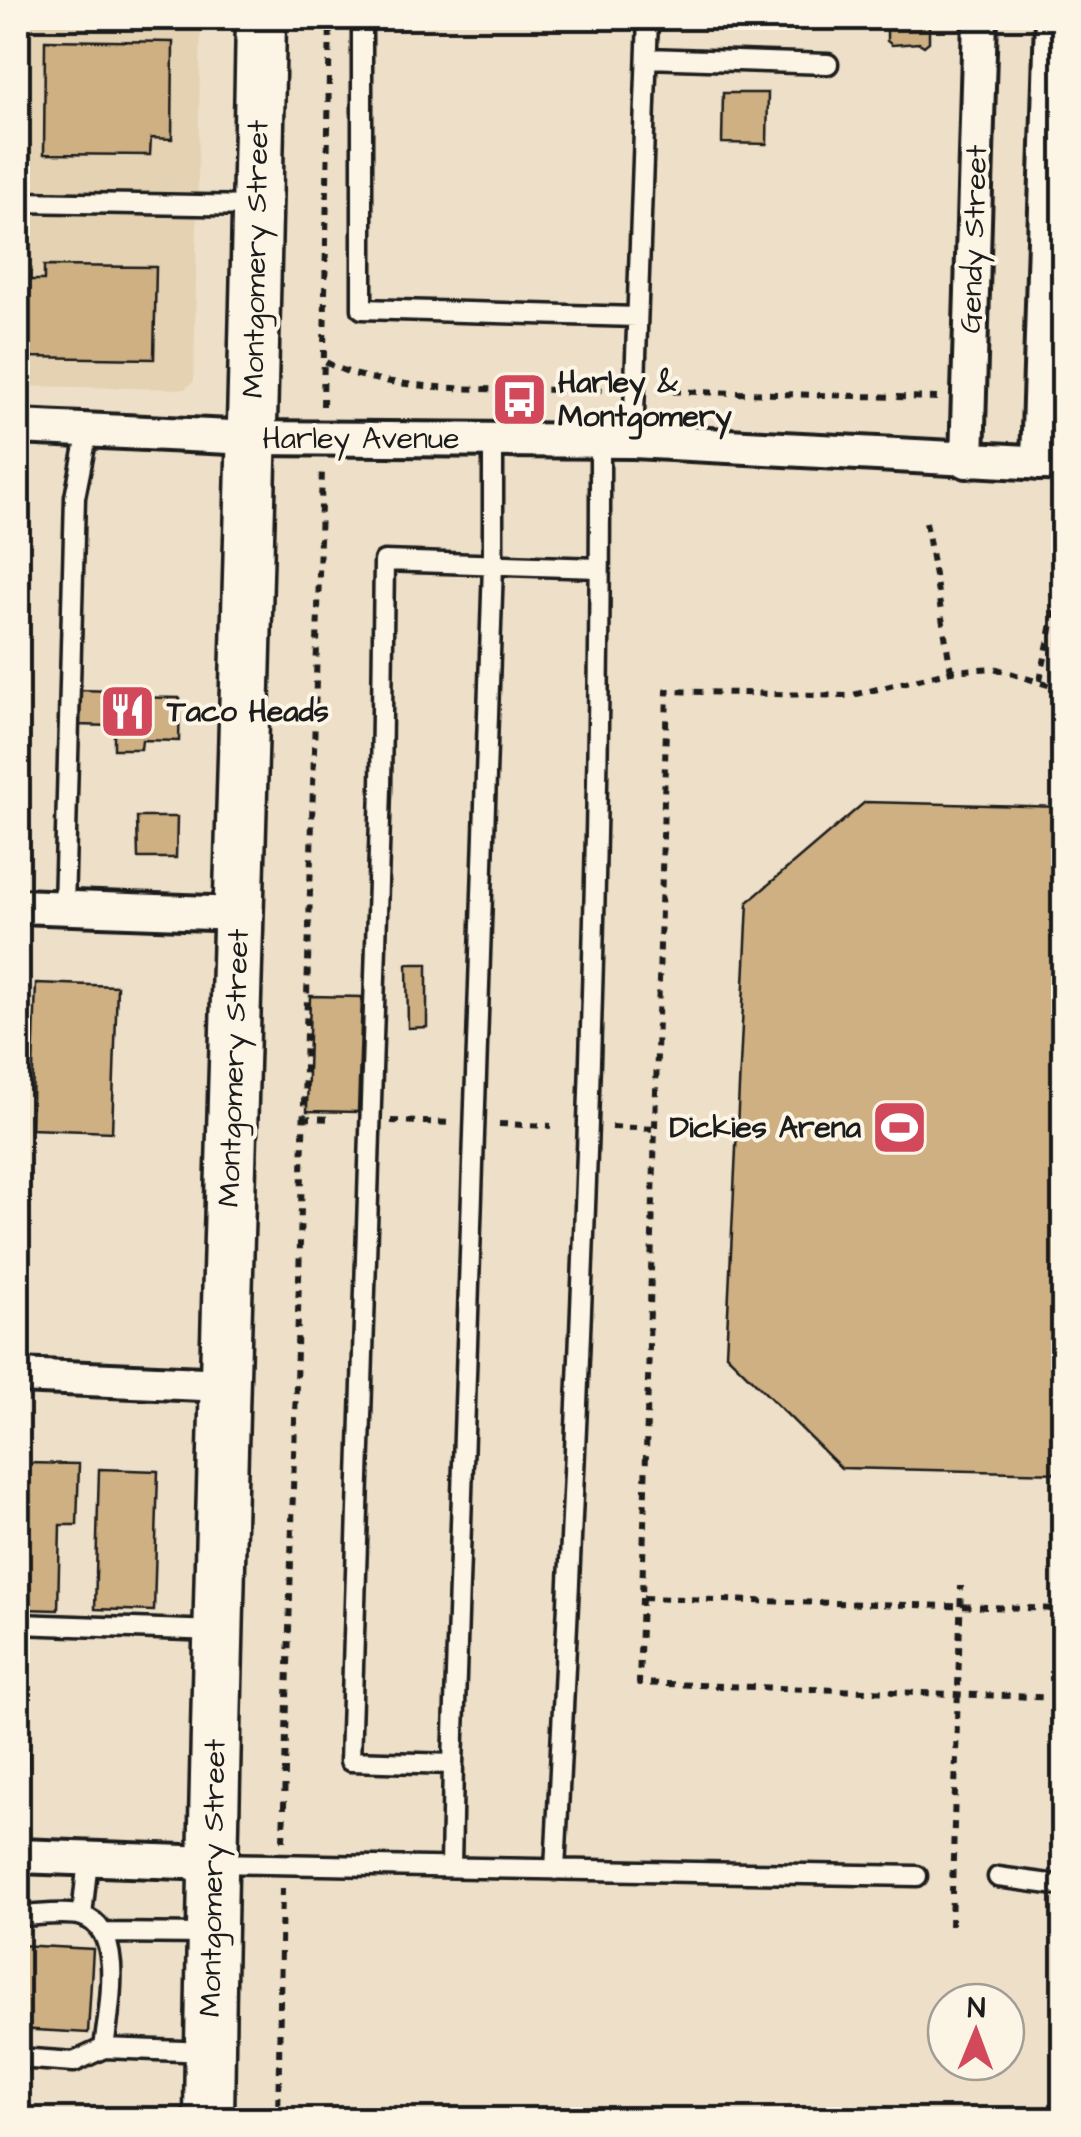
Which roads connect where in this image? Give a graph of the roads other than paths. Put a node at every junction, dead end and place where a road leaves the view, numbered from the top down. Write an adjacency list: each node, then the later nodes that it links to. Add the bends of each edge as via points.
1 (261, 18): 9 (main road, Montgomery Street)
2 (362, 18): 11 (lane, via 362,309)
3 (648, 18): 6 (lane)
4 (980, 18): 18 (street, Gendy Street)
5 (1052, 18): 10 (street)
6 (646, 58): 7 (lane); 11 (lane)
7 (828, 64)
8 (18, 202): 9 (lane)
9 (257, 206): 14 (main road, Montgomery Street)
10 (1053, 309): 19 (street)
11 (637, 317): 17 (lane)
12 (18, 428): 13 (street, Harley Avenue)
13 (88, 430): 14 (street, Harley Avenue); 23 (lane, via 75,496)
14 (252, 438): 15 (street, Harley Avenue); 24 (main road, Montgomery Street)
15 (493, 440): 16 (street, Harley Avenue); 20 (lane)
16 (600, 440): 17 (street, Harley Avenue); 21 (lane)
17 (633, 441): 18 (street, Harley Avenue)
18 (968, 461): 19 (street, Harley Avenue)
19 (1051, 463)
20 (493, 564): 21 (lane); 29 (lane); 29 (lane, via 384,561 350,1761)
21 (599, 568): 34 (lane, via 584,1227)
22 (18, 906): 23 (street)
23 (64, 908): 24 (street)
24 (238, 914): 26 (main road, Montgomery Street)
25 (18, 1376): 26 (street)
26 (226, 1385): 28 (main road, Montgomery Street)
27 (18, 1624): 28 (lane)
28 (218, 1631): 32 (main road, Montgomery Street)
29 (453, 1764): 33 (lane)
30 (18, 1856): 31 (street)
31 (88, 1859): 32 (street); 39 (lane)
32 (212, 1863): 33 (lane); 41 (main road, Montgomery Street)
33 (451, 1867): 34 (lane)
34 (555, 1870): 35 (lane)
35 (917, 1876)
36 (998, 1878): 37 (lane)
37 (1064, 1886)
38 (18, 1916): 39 (lane)
39 (82, 1916): 40 (lane)
40 (104, 1933): 41 (lane); 42 (lane, via 112,1968)
41 (211, 1934): 43 (main road, Montgomery Street)
42 (104, 2048): 43 (lane); 44 (lane, via 74,2062)
43 (210, 2052): 45 (main road, Montgomery Street)
44 (18, 2058)
45 (209, 2120)

